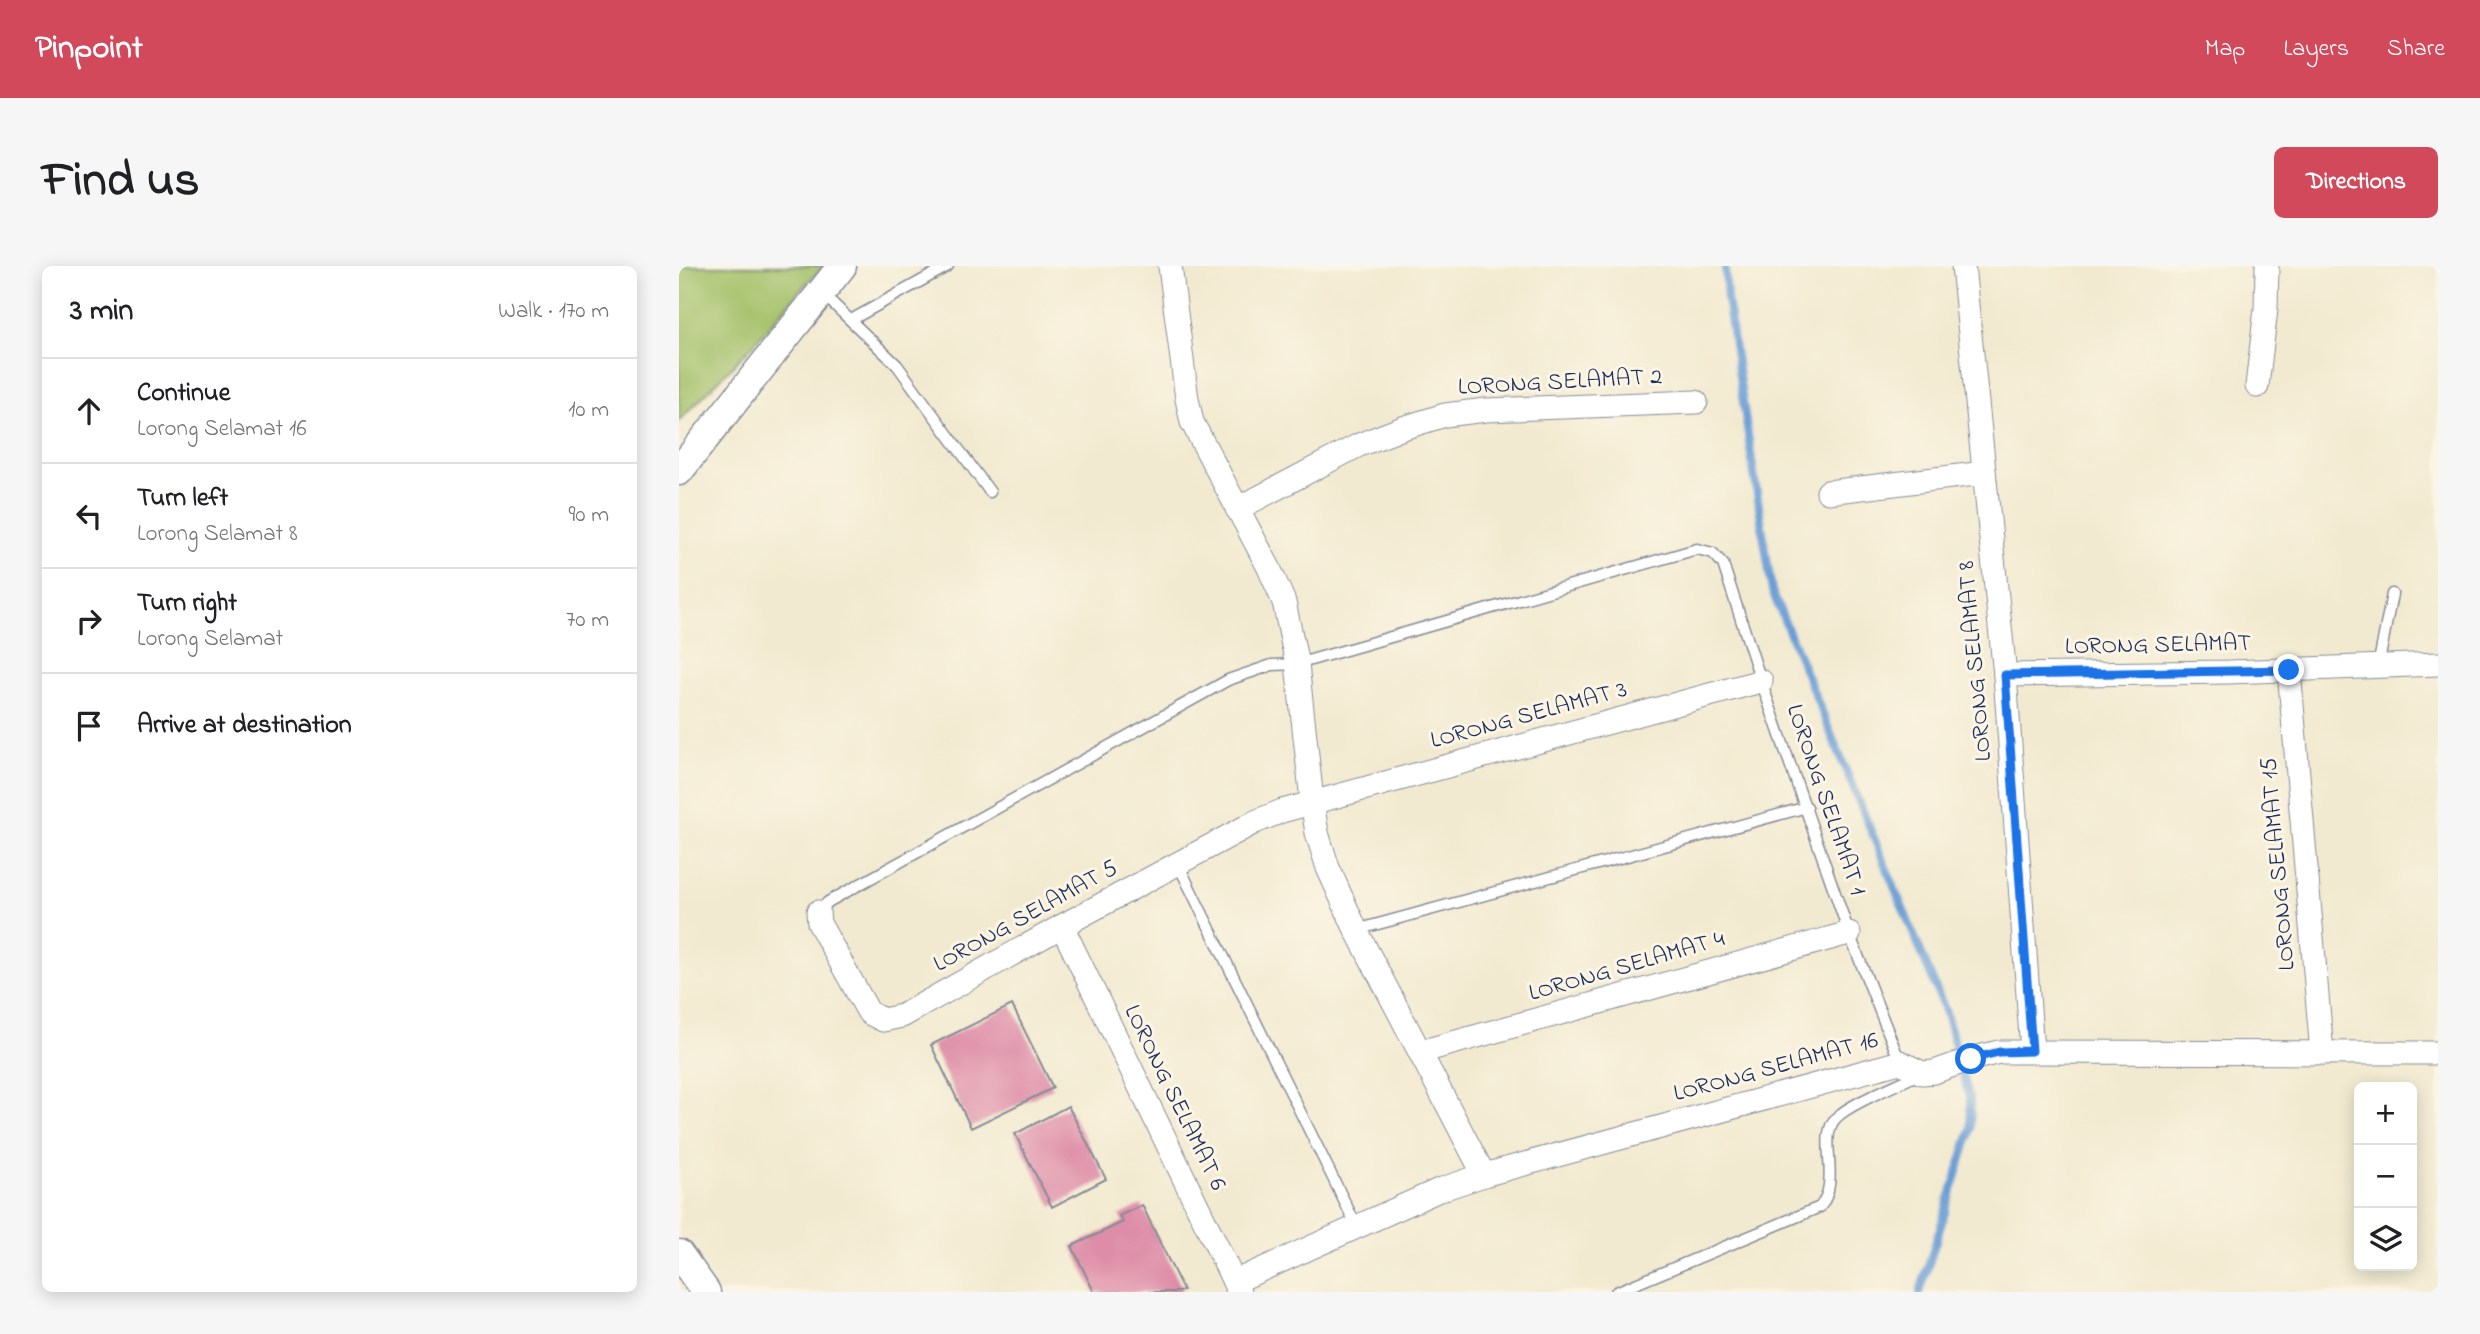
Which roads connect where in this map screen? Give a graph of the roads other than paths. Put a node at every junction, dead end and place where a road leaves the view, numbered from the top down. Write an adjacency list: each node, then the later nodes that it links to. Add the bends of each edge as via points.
1 (948, 266): 6 (lane)
2 (1170, 266): 13 (street, via 1192,422)
3 (1963, 266): 10 (street, LORONG SELAMAT 8)
4 (2267, 266): 7 (street)
5 (831, 275): 6 (lane); 9 (street)
6 (851, 320): 11 (lane, via 897,365)
7 (2257, 387)
8 (1696, 402): 13 (street, LORONG SELAMAT 2, via 1445,415 1359,445)
9 (679, 471)
10 (1984, 473): 12 (street); 19 (street, LORONG SELAMAT 8)
11 (990, 492)
12 (1828, 492)
13 (1237, 509): 15 (street, via 1284,602)
14 (2392, 594): 17 (lane)
15 (1297, 664): 20 (lane, LORONG SELAMAT 1, via 1697,549 1713,553 1723,565); 21 (street); 24 (lane, via 1272,665 1228,680 828,902)
16 (2438, 664): 17 (street, LORONG SELAMAT)
17 (2378, 667): 18 (street, LORONG SELAMAT)
18 (2289, 670): 19 (street, LORONG SELAMAT); 30 (street, LORONG SELAMAT 15)
19 (2005, 675): 28 (street, LORONG SELAMAT 8)
20 (1761, 681): 21 (street, LORONG SELAMAT 3); 22 (lane, LORONG SELAMAT 1)
21 (1312, 802): 23 (street, LORONG SELAMAT 5, via 1255,822); 26 (street, via 1328,867)
22 (1807, 807): 26 (lane); 27 (lane, LORONG SELAMAT 1)
23 (1178, 863): 25 (street, LORONG SELAMAT 5); 35 (lane)
24 (818, 912): 25 (street, LORONG SELAMAT 5, via 819,923 869,1013 883,1020 902,1016)
25 (1062, 926): 37 (street, LORONG SELAMAT 6)
26 (1356, 930): 29 (street)
27 (1849, 933): 29 (street, LORONG SELAMAT 4); 32 (lane, LORONG SELAMAT 1)
28 (2032, 1051): 30 (street); 33 (street, via 1999,1052)
29 (1420, 1052): 34 (street)
30 (2322, 1053): 31 (street)
31 (2438, 1053)
32 (1900, 1062): 33 (street, LORONG SELAMAT 16); 34 (street, LORONG SELAMAT 16)
33 (1922, 1073): 39 (lane, via 1835,1118 1828,1138 1828,1197 1820,1207)
34 (1484, 1175): 35 (street, LORONG SELAMAT 16)
35 (1357, 1227): 37 (street, LORONG SELAMAT 16)
36 (679, 1254): 38 (street)
37 (1236, 1287)
38 (706, 1292)
39 (1616, 1292)

